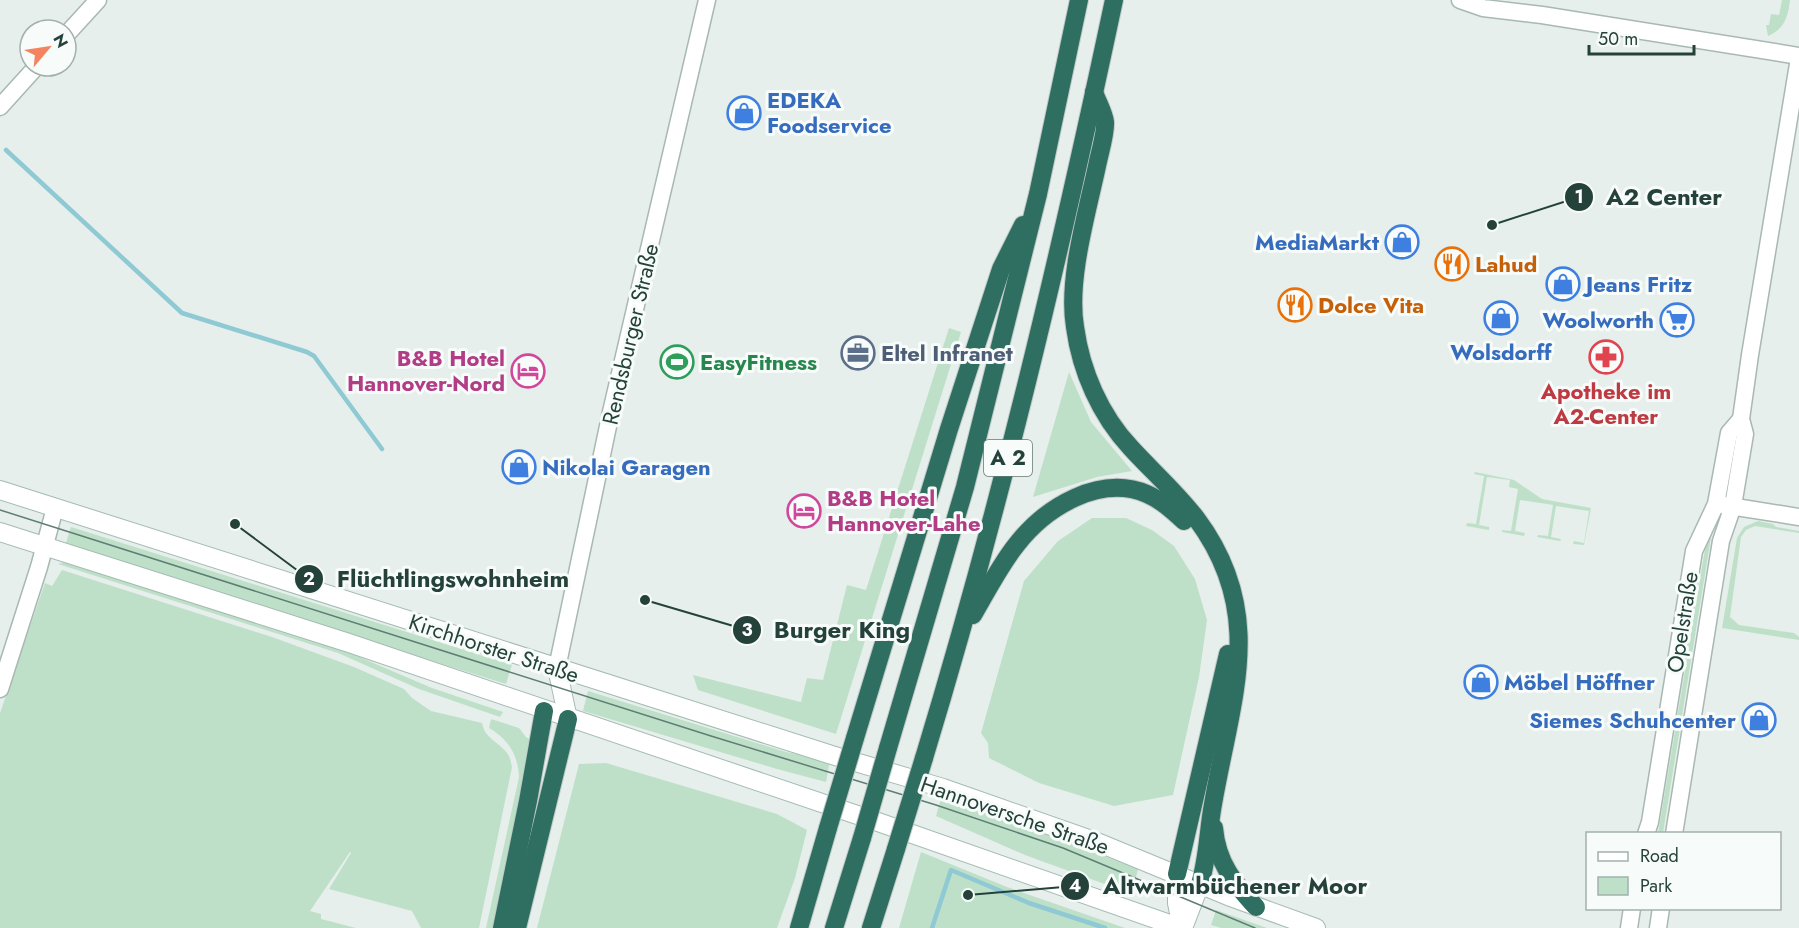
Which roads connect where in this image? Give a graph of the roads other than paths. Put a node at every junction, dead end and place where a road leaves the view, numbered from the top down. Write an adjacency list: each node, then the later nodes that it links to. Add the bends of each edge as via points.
1 (98, 0): 6 (street)
2 (707, 0): 19 (street, Rendsburger Straße, via 611,412)
3 (1079, 0): 11 (highway, A 2)
4 (1114, 0): 9 (highway, A 2)
5 (1460, 0): 7 (street, via 1483,8)
6 (78, 22)
7 (1799, 57): 13 (street, Opelstraße, via 1741,419 1729,433)
8 (26, 78): 10 (street)
9 (1094, 92): 18 (highway, A 2, via 998,502); 24 (highway, via 1105,122 1073,287 1074,326 1083,368 1102,410 1128,446 1195,516 1220,557 1231,585 1238,612 1238,667)
10 (0, 107)
11 (1038, 194): 34 (highway, bridge, via 1000,269); 35 (highway, A 2, bridge, via 965,487)
12 (0, 490): 14 (main road, Kirchhorster Straße)
13 (1725, 505): 15 (street); 25 (street, Opelstraße, via 1694,551); 26 (street, Opelstraße)
14 (55, 508): 17 (street); 19 (main road, Kirchhorster Straße)
15 (1799, 517)
16 (0, 532): 17 (main road, Kirchhorster Straße)
17 (44, 546): 20 (street); 21 (main road, Kirchhorster Straße)
18 (961, 637): 27 (highway, via 1017,544 1041,519 1065,502 1091,491 1121,488 1146,493 1187,523 1212,561 1223,587 1230,639 1227,666); 36 (highway, A 2, bridge)
19 (557, 668): 21 (main road); 22 (main road); 23 (main road, Kirchhorster Straße)
20 (0, 689)
21 (544, 711): 22 (main road, Kirchhorster Straße); 32 (highway)
22 (568, 719): 33 (highway); 37 (main road, Kirchhorster Straße)
23 (885, 772): 27 (main road, Hannoversche Straße, via 943,788)
24 (1213, 805): 28 (highway); 29 (highway, via 1215,838 1227,873)
25 (1646, 832)
26 (1674, 832)
27 (1177, 874): 28 (main road, Hannoversche Straße); 37 (main road)
28 (1200, 884): 29 (main road, Hannoversche Straße); 37 (main road)
29 (1256, 907): 38 (main road, Hannoversche Straße)
30 (1632, 910): 39 (street)
31 (1661, 910): 40 (street)
32 (502, 928)
33 (517, 928)
34 (799, 928)
35 (834, 928)
36 (872, 928)
37 (1182, 928)
38 (1316, 928)
39 (1629, 928)
40 (1658, 928)

